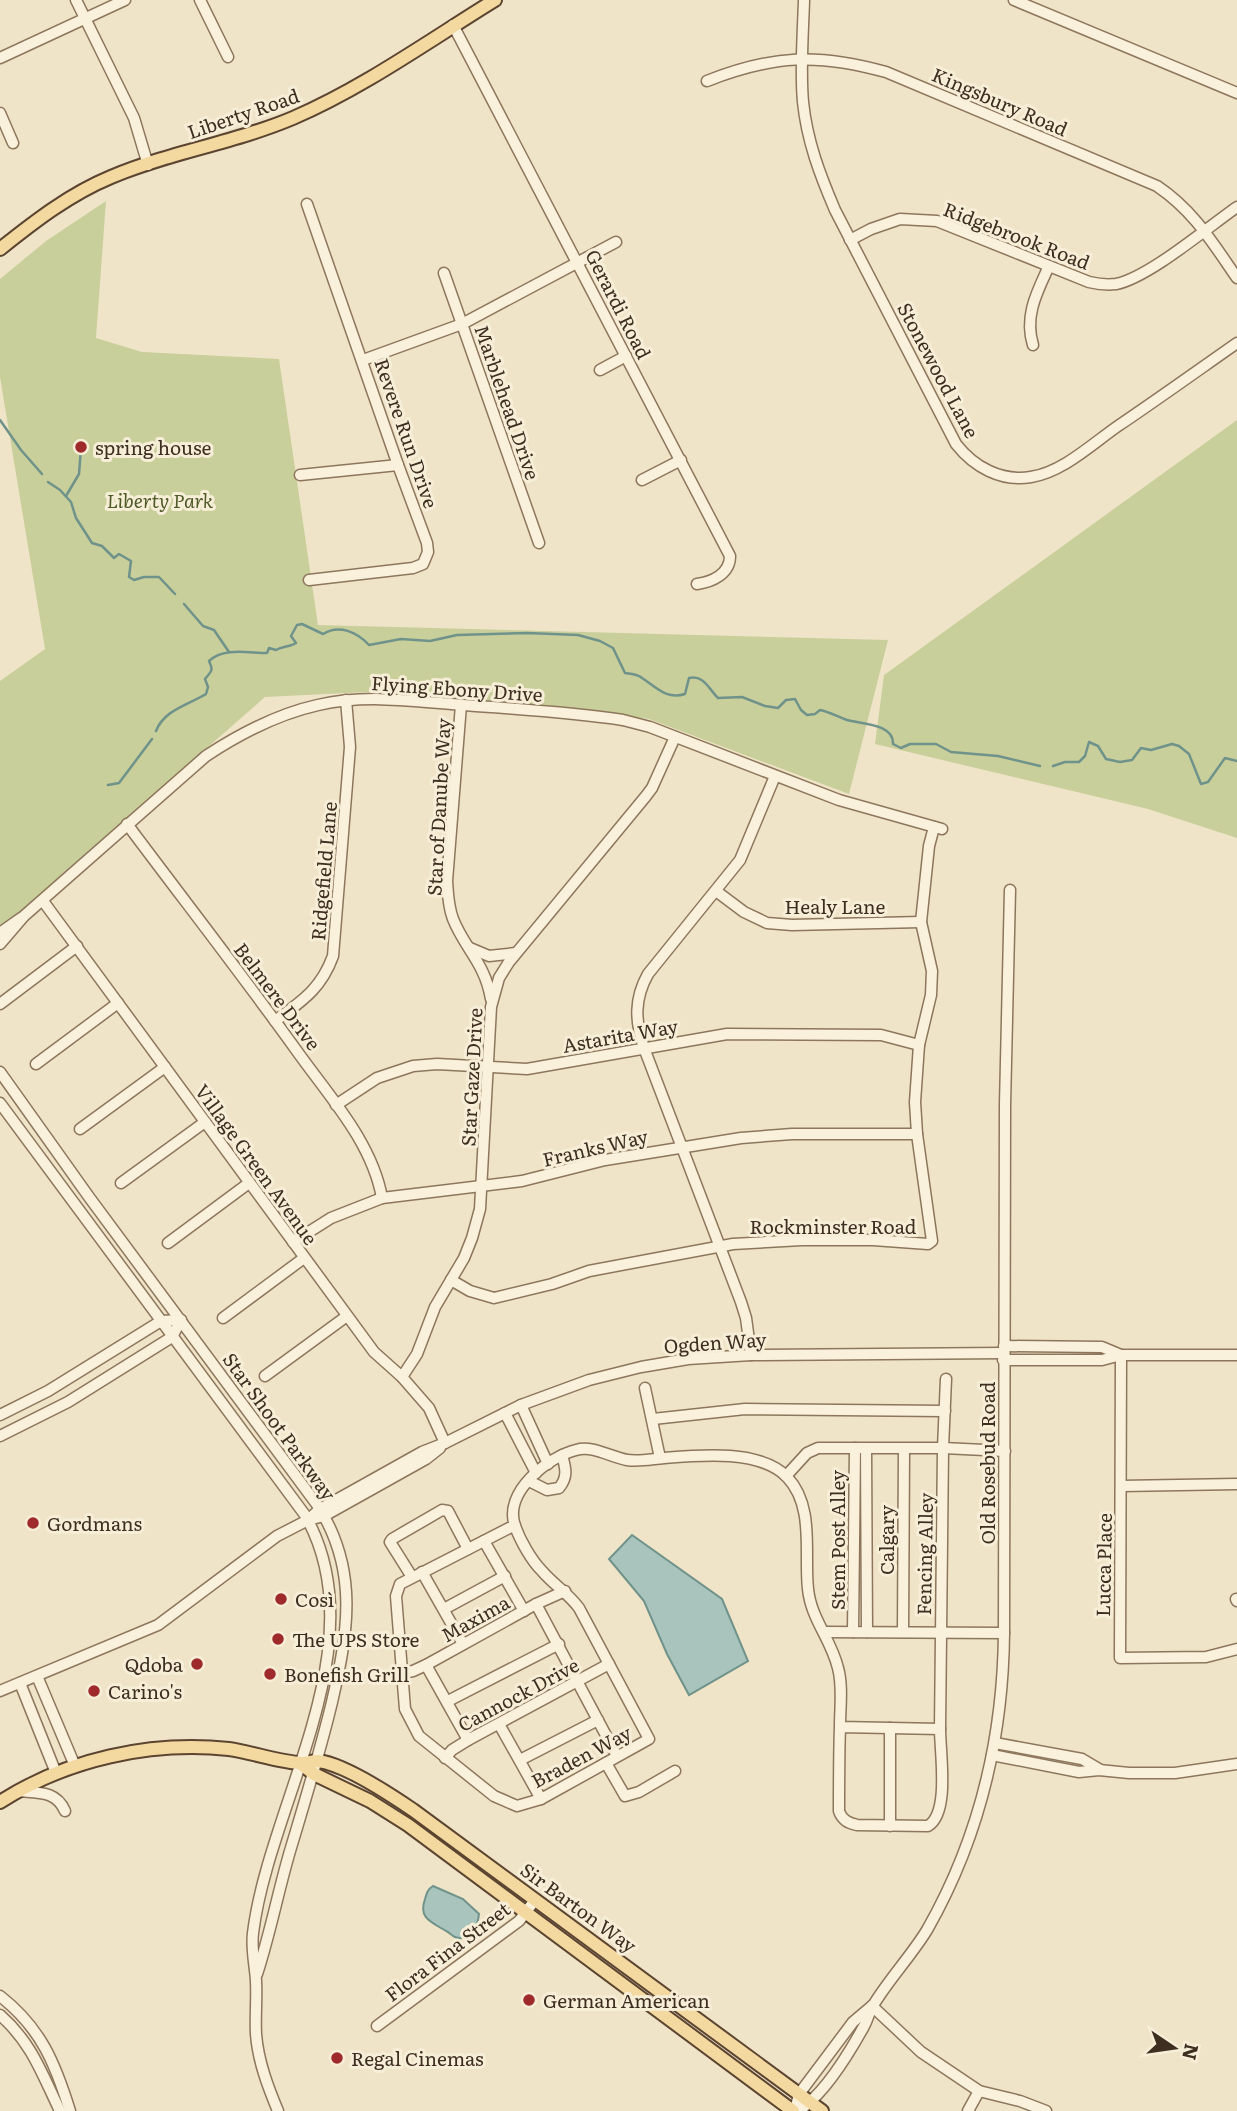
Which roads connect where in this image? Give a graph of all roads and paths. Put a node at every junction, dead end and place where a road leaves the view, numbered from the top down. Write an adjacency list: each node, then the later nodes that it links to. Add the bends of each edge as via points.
1 (76, 0): 7 (street)
2 (125, 0): 7 (street)
3 (200, 0): 9 (street)
4 (495, 0): 8 (main road, Liberty Road)
5 (804, 0): 11 (street, Stonewood Lane)
6 (1014, 0): 13 (street)
7 (86, 19): 10 (street); 16 (street, via 134,118)
8 (453, 25): 16 (main road, Liberty Road, via 306,112); 23 (street, Gerardi Road)
9 (228, 57)
10 (0, 58)
11 (802, 58): 12 (street, Kingsbury Road, via 748,66); 19 (street, Kingsbury Road, via 886,72 1137,177 1183,205); 20 (street, Stonewood Lane, via 803,101 814,155)
12 (707, 81)
13 (1237, 93)
14 (0, 113): 15 (street)
15 (13, 143)
16 (148, 165): 22 (main road, Liberty Road, via 68,198)
17 (307, 204): 31 (street, Revere Run Drive)
18 (1237, 207): 19 (street, Ridgebrook Road)
19 (1204, 230): 24 (street, Ridgebrook Road, via 1138,276 1116,284 1089,282); 26 (street, Kingsbury Road)
20 (850, 240): 24 (street, Ridgebrook Road, via 891,221 924,219 971,232); 28 (street, Stonewood Lane, via 956,444 975,463 1001,476 1035,477 1062,465)
21 (616, 242): 23 (street)
22 (0, 248)
23 (579, 262): 27 (street); 30 (street, Gerardi Road)
24 (1049, 266): 29 (street, via 1031,310)
25 (444, 273): 27 (street, Marblehead Drive)
26 (1237, 278)
27 (462, 324): 31 (street); 37 (street, Marblehead Drive)
28 (1237, 343)
29 (1033, 345)
30 (626, 356): 32 (street); 33 (street, Gerardi Road)
31 (363, 360): 34 (street, Revere Run Drive)
32 (600, 370)
33 (681, 460): 36 (street); 39 (street, Gerardi Road, via 730,556 720,576)
34 (398, 465): 35 (street); 38 (street, Revere Run Drive, via 427,543 423,564)
35 (300, 475)
36 (642, 480)
37 (539, 543)
38 (309, 580)
39 (697, 584)
40 (346, 700): 41 (street, Flying Ebony Drive); 44 (street, Flying Ebony Drive, via 295,711 253,727 206,756); 59 (street, Ridgefield Lane, via 350,747 332,956 317,988)
41 (461, 705): 42 (street, Flying Ebony Drive, via 623,720); 54 (street, Star of Danube Way, via 448,890 454,921)
42 (675, 737): 43 (street, Flying Ebony Drive); 55 (street, Star Gaze Drive, via 646,796)
43 (775, 776): 45 (street, Flying Ebony Drive); 47 (street, via 740,860)
44 (127, 824): 48 (street, Flying Ebony Drive); 59 (street, Belmere Drive)
45 (938, 828): 50 (street, Rockminster Road, via 929,846)
46 (1010, 890): 86 (street, Old Rosebud Road)
47 (716, 891): 50 (street, Healy Lane, via 767,923); 61 (street, via 643,982 636,1009)
48 (43, 901): 49 (street, Flying Ebony Drive); 53 (street, Village Green Avenue)
49 (24, 916): 51 (street, Flying Ebony Drive); 52 (street, Flying Ebony Drive)
50 (921, 922): 60 (street, Rockminster Road, via 932,971)
51 (0, 933)
52 (0, 944)
53 (77, 946): 56 (street, Village Green Avenue); 58 (street)
54 (470, 948): 55 (street, via 489,956); 57 (street, Star of Danube Way, via 483,970)
55 (516, 953): 57 (street, Star Gaze Drive, via 499,978)
56 (118, 1003): 62 (street); 63 (street, Village Green Avenue)
57 (492, 1003): 64 (street, Star Gaze Drive)
58 (0, 1004)
59 (275, 1021): 67 (street, Belmere Drive)
60 (919, 1045): 61 (street, Astarita Way, via 881,1035 727,1034); 70 (street, Rockminster Road)
61 (644, 1048): 64 (street, Astarita Way, via 527,1069); 71 (street)
62 (36, 1064)
63 (164, 1067): 68 (street, Village Green Avenue); 69 (street)
64 (488, 1067): 67 (street, Astarita Way, via 437,1064 401,1069 377,1078); 74 (street, Star Gaze Drive)
65 (0, 1072): 83 (street, Star Shoot Parkway)
66 (0, 1102): 84 (street, Star Shoot Parkway)
67 (336, 1105): 75 (street, Belmere Drive, via 371,1159)
68 (205, 1122): 72 (street); 73 (street, Village Green Avenue)
69 (80, 1129)
70 (916, 1135): 71 (street, Franks Way, via 792,1134); 78 (street, Rockminster Road, via 932,1235 928,1244 802,1240)
71 (682, 1147): 74 (street, Franks Way, via 522,1181); 78 (street)
72 (121, 1183)
73 (249, 1183): 76 (street); 77 (street, Village Green Avenue)
74 (482, 1185): 75 (street, Franks Way); 80 (street, Star Gaze Drive, via 472,1238)
75 (382, 1198): 77 (street, Franks Way, via 331,1218)
76 (168, 1242)
77 (293, 1242): 79 (street, Village Green Avenue)
78 (719, 1246): 80 (street, Rockminster Road, via 589,1271 494,1298); 87 (street, via 746,1318)
79 (304, 1258): 81 (street, Village Green Avenue); 82 (street)
80 (451, 1280): 91 (street, Star Gaze Drive)
81 (347, 1315): 90 (street); 91 (street, Village Green Avenue, via 374,1352)
82 (223, 1318)
83 (181, 1320): 84 (street); 85 (street); 112 (street, Star Shoot Parkway)
84 (161, 1321): 85 (street, Star Shoot Parkway); 97 (street)
85 (172, 1337): 99 (street, via 68,1402); 113 (street, Star Shoot Parkway)
86 (1004, 1353): 87 (street, Ogden Way); 88 (street, Ogden Way, via 1102,1348); 104 (street, Old Rosebud Road)
87 (751, 1355): 94 (street, Ogden Way, via 641,1367)
88 (1121, 1355): 89 (street, Ogden Way); 111 (street, Lucca Place)
89 (1237, 1355)
90 (265, 1376)
91 (402, 1377): 100 (street, Village Green Avenue, via 429,1408)
92 (946, 1379): 95 (street, Fencing Alley)
93 (645, 1388): 98 (street)
94 (521, 1405): 96 (street, Ogden Way); 107 (street)
95 (945, 1411): 98 (street, via 745,1409); 102 (street, Fencing Alley)
96 (505, 1413): 100 (street, Ogden Way); 109 (street)
97 (0, 1415)
98 (653, 1419): 106 (street)
99 (0, 1436)
100 (445, 1443): 112 (street, Ogden Way, via 422,1452)
101 (860, 1448): 103 (street); 108 (street, via 818,1448); 125 (street, Stem Post Alley); 126 (street, Stem Post Alley)
102 (943, 1448): 103 (street); 104 (street); 128 (street, Fencing Alley)
103 (904, 1449): 127 (street, Calgary)
104 (1005, 1451): 129 (street, Old Rosebud Road)
105 (562, 1455): 106 (street, via 588,1449 628,1460); 107 (street); 109 (street, via 566,1470 559,1488 547,1490)
106 (660, 1458): 108 (street, via 727,1456 761,1462)
107 (548, 1464): 109 (street)
108 (786, 1476): 124 (street, Fencing Alley, via 806,1520 808,1588 815,1618)
109 (533, 1477): 114 (street, via 518,1496)
110 (1237, 1484): 111 (street)
111 (1121, 1486): 132 (street, Lucca Place, via 1120,1658 1206,1657)
112 (322, 1513): 113 (street, Ogden Way); 156 (street, Star Shoot Parkway, via 343,1570 348,1616)
113 (308, 1520): 136 (street, Ogden Way, via 277,1536 158,1625); 152 (street, Star Shoot Parkway, via 327,1574 331,1612 326,1663)
114 (514, 1525): 115 (street); 120 (street, via 540,1569)
115 (484, 1541): 116 (street); 118 (street)
116 (468, 1549): 117 (street); 119 (street, via 448,1511 442,1510 391,1539)
117 (422, 1572): 119 (street); 122 (street)
118 (505, 1576): 122 (street); 123 (street)
119 (412, 1577): 135 (street, Braden Way, via 400,1584 396,1596)
120 (565, 1591): 121 (street, Maxima); 133 (street)
121 (536, 1604): 123 (street, Maxima); 131 (street)
122 (444, 1609): 130 (street)
123 (524, 1611): 130 (street, Maxima)
124 (824, 1632): 125 (street); 143 (street, Fencing Alley, via 838,1668)
125 (853, 1632): 126 (street)
126 (866, 1632): 127 (street)
127 (903, 1632): 128 (street)
128 (941, 1632): 129 (street); 145 (street, Fencing Alley)
129 (1004, 1633): 147 (street, Old Rosebud Road, via 1004,1679)
130 (463, 1644): 134 (street, Maxima)
131 (559, 1644): 137 (street); 140 (street)
132 (1237, 1649)
133 (609, 1664): 137 (street, Cannock Drive); 149 (street, Braden Way, via 649,1739)
134 (426, 1665): 135 (street, Maxima); 140 (street)
135 (402, 1673): 150 (street, Braden Way, via 405,1709 419,1736)
136 (37, 1676): 138 (street, Ogden Way); 155 (street)
137 (578, 1681): 141 (street); 142 (street, Cannock Drive)
138 (20, 1683): 139 (street, Ogden Way); 159 (street)
139 (0, 1691)
140 (448, 1702): 146 (street)
141 (598, 1720): 149 (street); 151 (street)
142 (499, 1724): 146 (street, Cannock Drive); 151 (street)
143 (840, 1727): 144 (street); 164 (street, Fencing Alley, via 841,1816 850,1824)
144 (890, 1728): 145 (street); 164 (street)
145 (940, 1729): 164 (street, Fencing Alley, via 938,1816 928,1826)
146 (468, 1740): 150 (street, Cannock Drive)
147 (995, 1742): 148 (street, Old Rosebud Road); 157 (street, via 1082,1759)
148 (992, 1755): 157 (street, via 1079,1772); 169 (street, Old Rosebud Road, via 975,1820 951,1882 926,1930)
149 (617, 1756): 153 (street, Braden Way)
150 (445, 1758): 161 (street, Braden Way, via 510,1804)
151 (520, 1760): 161 (street)
152 (300, 1763): 155 (main road, Sir Barton Way, via 234,1750 168,1747); 156 (main road, Sir Barton Way); 167 (street, Star Shoot Parkway, via 258,1904 253,1936)
153 (606, 1763): 158 (street, via 625,1796); 161 (street, Braden Way)
154 (1237, 1764): 157 (street, via 1175,1773)
155 (75, 1766): 159 (main road, Sir Barton Way)
156 (316, 1768): 165 (main road, Sir Barton Way, via 336,1767 389,1794); 166 (main road, Sir Barton Way, via 390,1812); 167 (street, Star Shoot Parkway)
157 (1099, 1770)
158 (675, 1771)
159 (56, 1773): 160 (main road, Sir Barton Way)
160 (16, 1791): 162 (main road, Sir Barton Way); 163 (street, via 53,1796)
161 (541, 1799)
162 (0, 1802)
163 (65, 1811)
164 (890, 1826)
165 (535, 1900): 166 (street, Flora Fina Street); 173 (main road, Sir Barton Way)
166 (527, 1912): 171 (street, Flora Fina Street); 178 (main road, Sir Barton Way)
167 (256, 1978): 177 (street, Star Shoot Parkway, via 259,2054)
168 (0, 1996): 176 (street, via 17,2009 48,2050)
169 (873, 2006): 172 (street, via 921,2052); 173 (street, Old Rosebud Road, via 853,2022); 174 (street, Old Rosebud Road)
170 (0, 2015): 175 (street, via 27,2043)
171 (377, 2026)
172 (979, 2091): 179 (street); 180 (street)
173 (799, 2094): 174 (main road, Sir Barton Way); 178 (street, Old Rosebud Road)
174 (816, 2107): 178 (street, Old Rosebud Road)
175 (60, 2111)
176 (70, 2111)
177 (278, 2111)
178 (795, 2111)
179 (968, 2111)
180 (1045, 2111)

